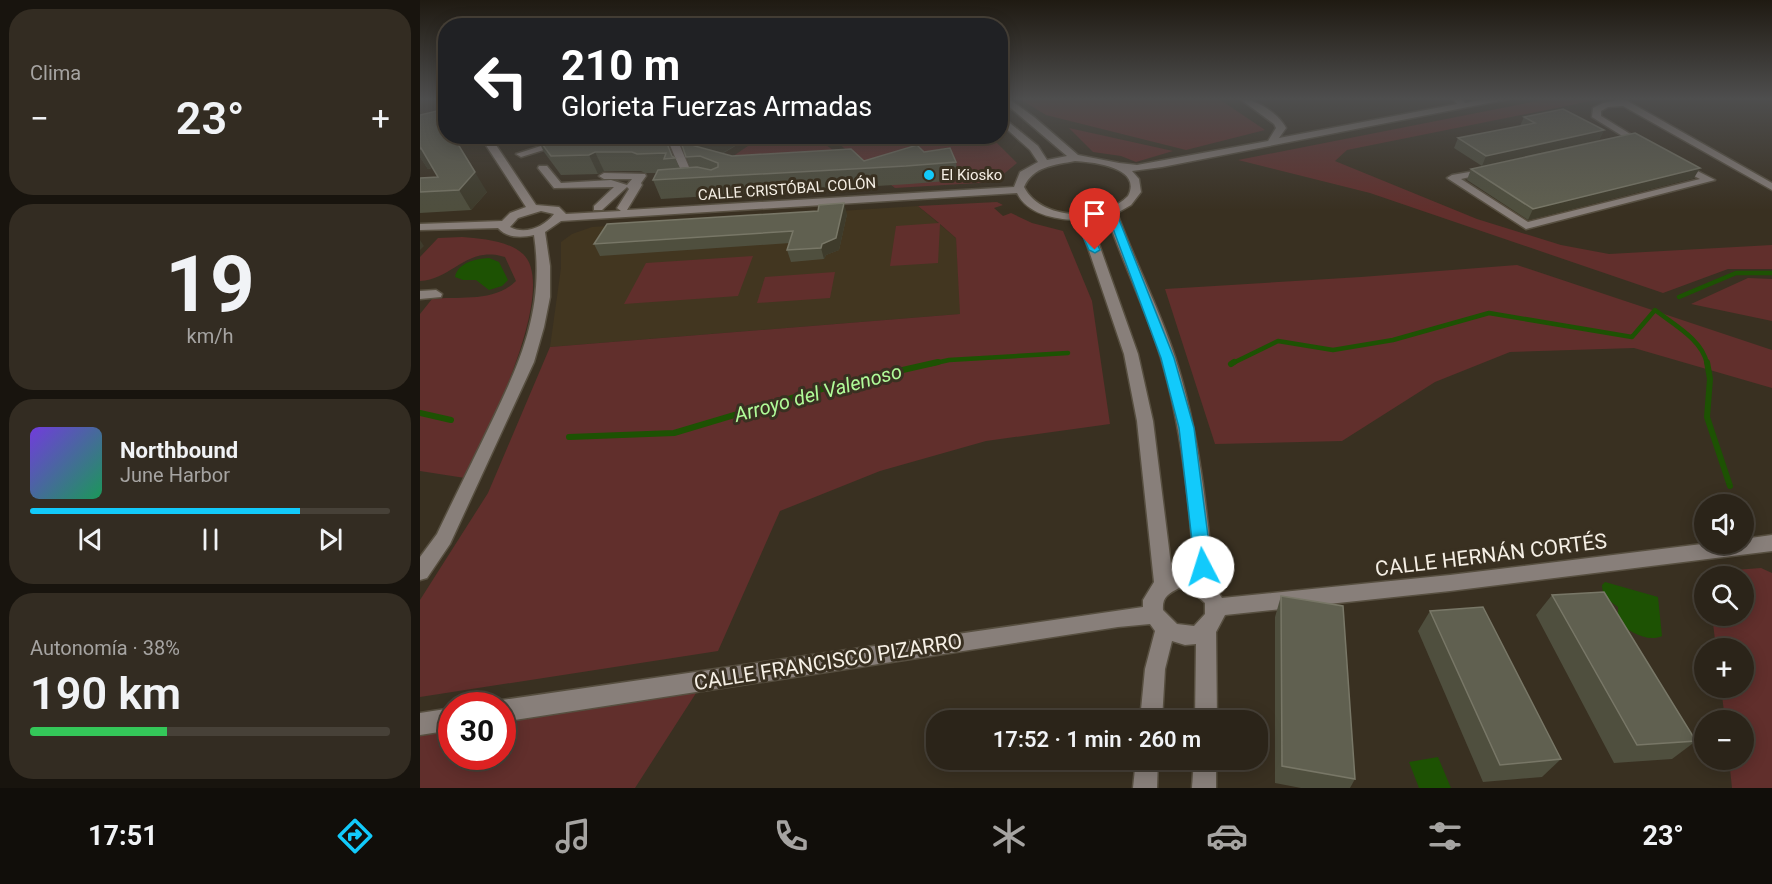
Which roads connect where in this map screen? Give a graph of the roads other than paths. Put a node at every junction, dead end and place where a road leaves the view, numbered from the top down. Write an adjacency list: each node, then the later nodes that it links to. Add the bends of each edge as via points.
1 (1020, 136): 18 (street)
2 (1049, 136): 16 (street)
3 (1276, 136): 9 (street)
4 (1301, 136): 9 (street)
5 (1629, 136): 8 (street)
6 (1685, 136): 26 (street)
7 (1694, 136): 22 (street)
8 (1633, 138): 10 (street); 14 (street)
9 (1273, 141): 19 (street)
10 (1611, 143)
11 (489, 144): 30 (street)
12 (557, 144): 15 (street)
13 (673, 144): 23 (street)
14 (1648, 148)
15 (522, 154)
16 (1075, 158): 18 (street); 20 (street)
17 (1669, 159): 21 (street, via 1710,180 1526,226 1452,178)
18 (1044, 163): 27 (street, via 1024,175)
19 (1162, 165): 20 (street); 24 (street, via 1143,172)
20 (1119, 166): 24 (street)
21 (1498, 168)
22 (1772, 176)
23 (687, 178)
24 (1135, 180): 31 (street, via 1137,189 1133,197)
25 (639, 182): 25 (street, via 558,186 546,172); 28 (street); 29 (street)
26 (1772, 187)
27 (1018, 190): 32 (street, via 1031,206 1044,212); 33 (street, CALLE CRISTÓBAL COLÓN)
28 (598, 208)
29 (623, 208)
30 (532, 209): 33 (street, via 555,209 560,214); 34 (street, via 515,215)
31 (1111, 212): 32 (street); 42 (street, via 1168,358 1186,428)
32 (1079, 217): 41 (street, via 1089,233 1131,354 1145,421)
33 (558, 218): 36 (street)
34 (505, 224): 35 (street); 36 (street, via 504,228 513,233)
35 (420, 228)
36 (539, 230): 40 (street, via 545,293 527,362 444,539)
37 (436, 294): 38 (street)
38 (420, 295)
39 (1772, 543): 43 (street, CALLE HERNÁN CORTÉS)
40 (420, 572)
41 (1164, 584): 42 (street, via 1178,579); 44 (street, via 1152,603)
42 (1205, 588): 43 (street)
43 (1215, 607): 45 (street, via 1212,623)
44 (1160, 622): 45 (street, via 1178,635); 46 (street, CALLE FRANCISCO PIZARRO, via 1118,618); 47 (street)
45 (1206, 630): 48 (street)
46 (516, 709)
47 (1152, 710)
48 (1206, 710)
49 (438, 721): 50 (street)
50 (420, 724)
51 (1147, 770): 53 (street)
52 (1205, 770): 54 (street)
53 (1145, 788)
54 (1204, 788)

